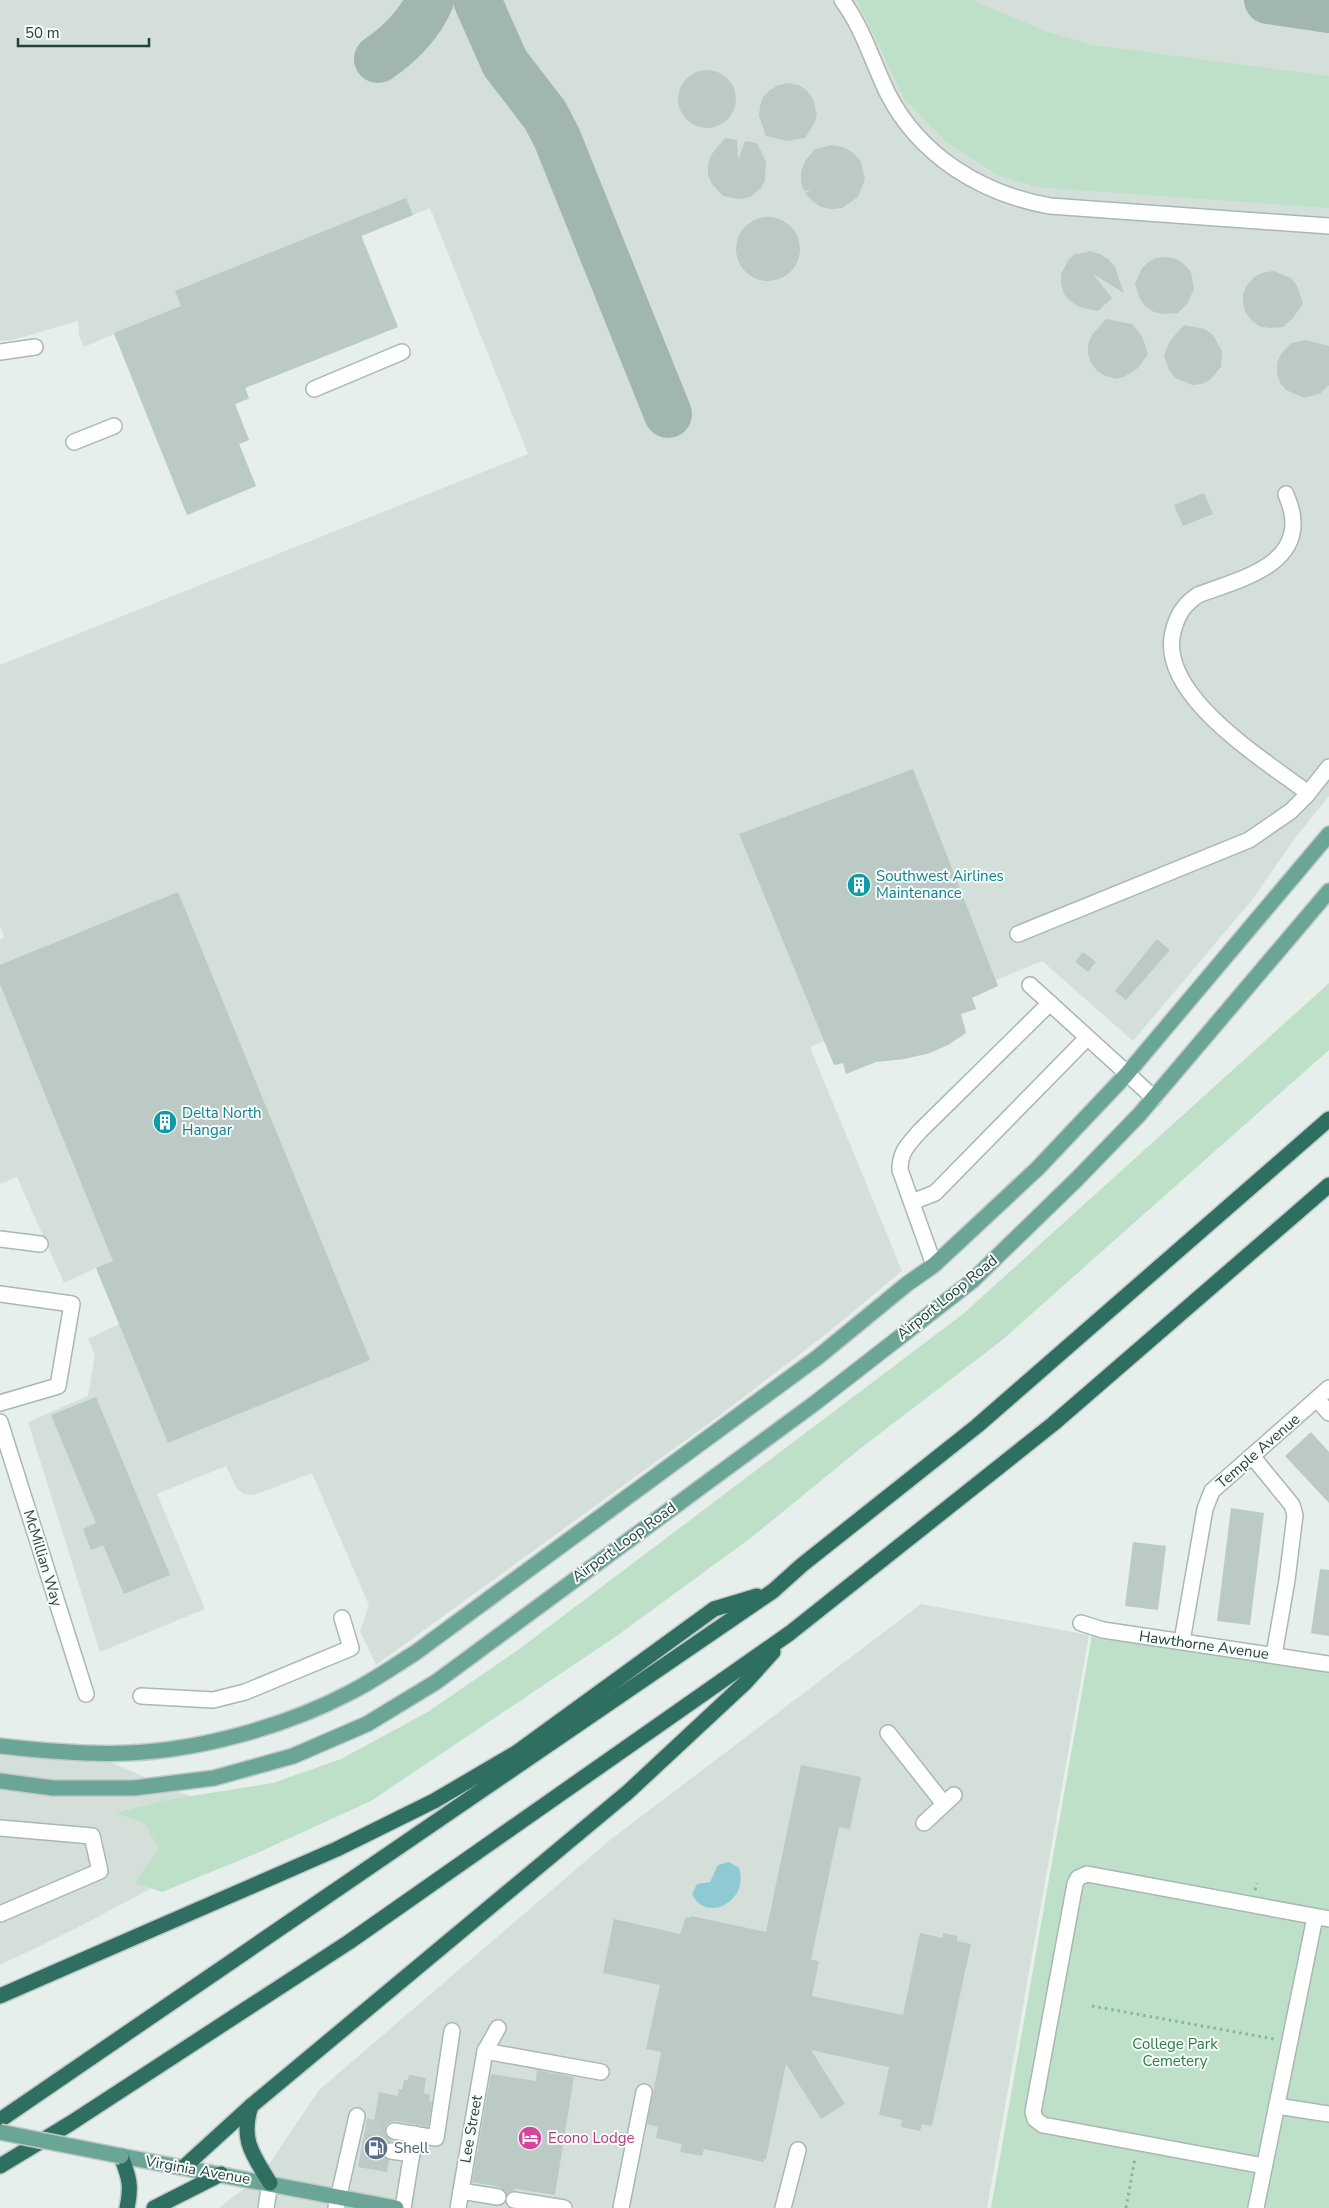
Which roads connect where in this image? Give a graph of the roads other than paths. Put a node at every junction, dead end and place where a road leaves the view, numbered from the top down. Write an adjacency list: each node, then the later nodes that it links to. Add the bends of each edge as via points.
1 (842, 0): 2 (street, via 858,23 886,91 908,125 946,163 990,189 1025,201 1068,208)
2 (1329, 226)
3 (35, 347): 4 (street)
4 (0, 352)
5 (402, 352): 6 (street)
6 (314, 389)
7 (114, 426): 8 (street)
8 (74, 442)
9 (1286, 494): 11 (street, via 1293,526 1292,538 1285,551 1268,567 1198,595 1189,602 1175,623 1171,651 1188,692 1203,710)
10 (1329, 767): 11 (street)
11 (1308, 793): 14 (street, via 1291,810 1242,843)
12 (1329, 834): 18 (main road)
13 (1329, 890): 19 (main road, Airport Loop Road)
14 (1018, 934)
15 (1030, 985): 16 (street)
16 (1050, 1003): 17 (street); 22 (street, via 906,1146 900,1158 900,1170)
17 (1087, 1038): 18 (street); 22 (street, via 935,1193)
18 (1126, 1075): 19 (street); 25 (main road, via 1038,1168)
19 (1154, 1098): 44 (main road, Airport Loop Road, via 1077,1179 972,1281 815,1403 436,1682 367,1724 293,1756 214,1778 134,1788 53,1788)
20 (1329, 1119): 33 (highway, via 977,1426 802,1564)
21 (1329, 1185): 36 (highway, via 1053,1424)
22 (912, 1202): 25 (street)
23 (0, 1238): 24 (street)
24 (40, 1244)
25 (934, 1265): 43 (main road, via 818,1357 580,1533 416,1653 350,1693 280,1723 206,1743 130,1753 53,1752)
26 (0, 1294): 29 (street, via 72,1304 58,1386)
27 (1329, 1388): 28 (street, Temple Avenue)
28 (1317, 1399): 30 (street); 32 (street, Temple Avenue)
29 (0, 1403)
30 (1329, 1413)
31 (0, 1422): 40 (street, McMillian Way)
32 (1252, 1456): 37 (street, Temple Avenue, via 1212,1491 1205,1509); 38 (street, via 1292,1505 1295,1515)
33 (773, 1591): 49 (highway, via 714,1609 516,1753 434,1801 337,1849); 58 (highway)
34 (342, 1618): 41 (street, via 351,1648 245,1692 213,1700)
35 (1080, 1623): 37 (street, Hawthorne Avenue, via 1103,1630)
36 (790, 1633): 55 (highway, via 746,1683 628,1792); 67 (highway, via 349,1942)
37 (1182, 1641): 38 (street, Hawthorne Avenue)
38 (1274, 1655): 39 (street, Hawthorne Avenue)
39 (1329, 1664)
40 (86, 1694)
41 (141, 1696)
42 (888, 1733): 45 (street, via 949,1800)
43 (0, 1746)
44 (0, 1781)
45 (924, 1823)
46 (0, 1828): 47 (street, via 92,1836 100,1871)
47 (0, 1914)
48 (1322, 1918): 56 (street); 68 (street, via 1087,1874 1078,1878 1075,1884 1034,2119 1043,2125)
49 (0, 1996)
50 (498, 2028): 52 (street, Lee Street)
51 (452, 2031): 62 (street, via 436,2138)
52 (485, 2051): 53 (street); 72 (street, Lee Street)
53 (601, 2072)
54 (644, 2092): 83 (street)
55 (251, 2106): 69 (highway); 71 (highway, via 246,2120 246,2138)
56 (1277, 2106): 57 (street); 68 (street)
57 (1329, 2114)
58 (0, 2120)
59 (359, 2122): 75 (street, via 357,2145)
60 (394, 2131): 62 (street)
61 (0, 2132): 66 (main road, Virginia Avenue, bridge)
62 (415, 2134): 65 (street)
63 (391, 2150): 65 (street)
64 (798, 2150): 84 (street)
65 (412, 2154): 80 (street)
66 (121, 2156): 69 (main road, Virginia Avenue); 76 (highway, via 130,2179)
67 (0, 2166)
68 (1264, 2166): 85 (street)
69 (184, 2167): 70 (main road, Virginia Avenue)
70 (221, 2174): 71 (main road, Virginia Avenue); 77 (highway)
71 (270, 2183): 75 (main road, Virginia Avenue); 78 (street)
72 (460, 2191): 73 (street); 81 (street, Lee Street)
73 (498, 2198)
74 (514, 2200): 82 (street)
75 (337, 2202): 79 (main road, Virginia Avenue)
76 (127, 2208)
77 (154, 2208)
78 (266, 2208)
79 (396, 2208)
80 (402, 2208)
81 (458, 2208)
82 (564, 2208)
83 (621, 2208)
84 (783, 2208)
85 (1256, 2208)

